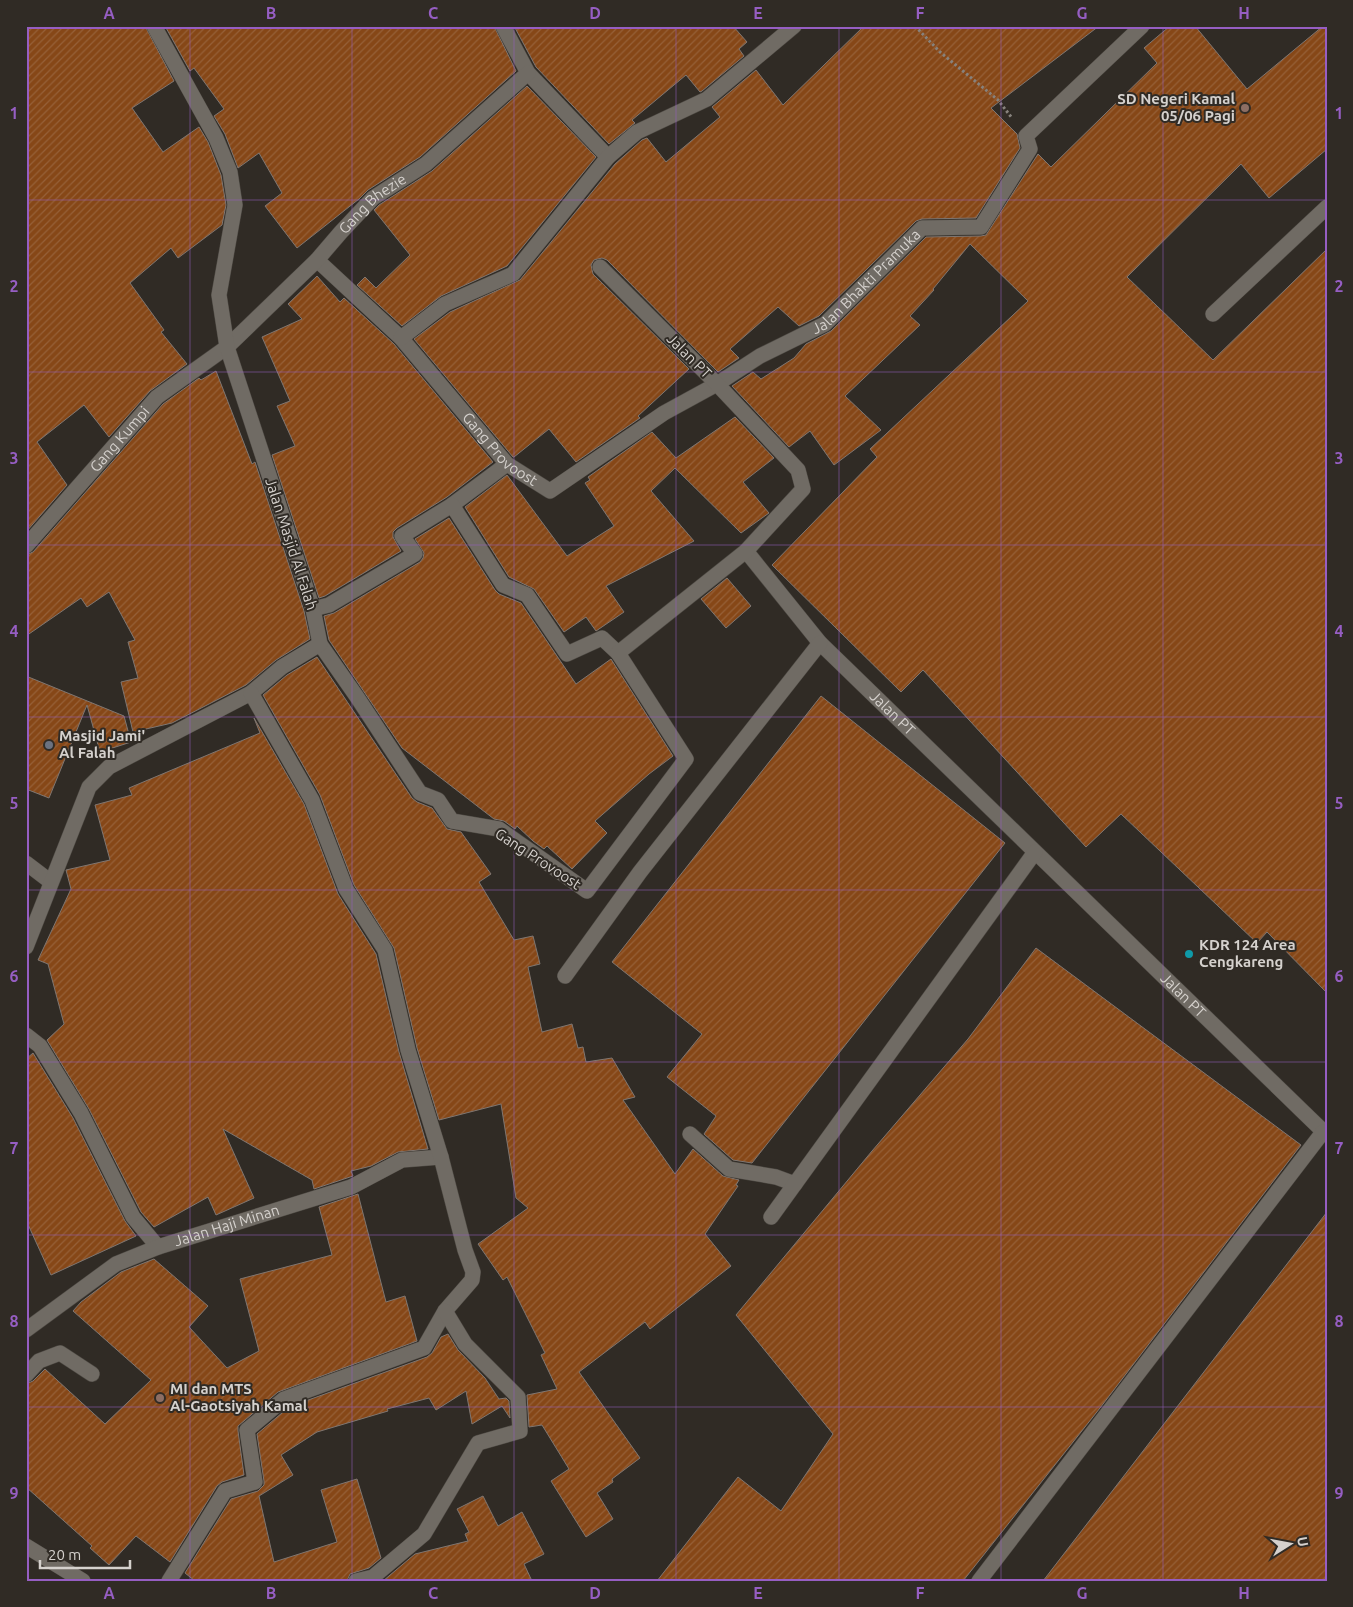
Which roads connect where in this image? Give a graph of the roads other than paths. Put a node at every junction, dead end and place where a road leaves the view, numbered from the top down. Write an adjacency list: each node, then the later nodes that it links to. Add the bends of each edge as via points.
1 (154, 26): 12 (street, Jalan Masjid Al Falah, via 216,138 230,172 235,205 219,294)
2 (503, 26): 5 (street)
3 (794, 26): 6 (street, via 707,99 637,132)
4 (1142, 26): 13 (street, Jalan Bhakti Pramuka, via 1026,136 1030,149 981,227 922,228 825,324 760,356)
5 (528, 73): 6 (street); 8 (street, Gang Bhezie, via 426,164 373,198)
6 (608, 157): 11 (street, via 513,274 445,304)
7 (1327, 207): 10 (street)
8 (317, 260): 11 (street, Gang Provoost); 12 (street, Gang Bhezie)
9 (600, 267): 13 (street, Jalan PT)
10 (1213, 314)
11 (401, 338): 14 (street, Gang Provoost)
12 (227, 347): 16 (street, Gang Kumpi, via 157,397); 18 (street, Jalan Masjid Al Falah)
13 (717, 384): 14 (street, Gang Provoost, via 664,414 550,491); 17 (street, Jalan PT, via 798,470 803,489)
14 (508, 464): 15 (street)
15 (452, 505): 18 (street, via 402,536 414,554 330,605); 21 (street, Gang Provoost, via 503,585 527,595 567,654 602,638)
16 (26, 546)
17 (746, 551): 19 (street, Jalan PT); 21 (street)
18 (313, 608): 20 (street, Jalan Masjid Al Falah)
19 (820, 643): 23 (street, Jalan PT); 27 (street, via 640,872)
20 (320, 644): 21 (street, Gang Provoost, via 420,793 438,800 452,821 499,829 588,892 686,759); 22 (street, via 282,667)
21 (618, 653)
22 (250, 693): 25 (street, via 109,767 89,787); 31 (street, via 312,800 346,889 385,950 408,1050)
23 (1035, 852): 30 (street, Jalan PT); 32 (street)
24 (26, 864): 25 (street)
25 (51, 882): 26 (street)
26 (26, 947)
27 (565, 976)
28 (26, 1035): 34 (street, via 40,1046 82,1113 133,1217)
29 (690, 1134): 32 (street, via 729,1169 776,1177)
30 (1325, 1134): 43 (street)
31 (441, 1156): 34 (street, Jalan Haji Minan, via 402,1160 351,1187); 35 (street, via 473,1272 472,1280)
32 (795, 1184): 33 (street)
33 (771, 1217)
34 (158, 1247): 36 (street, Jalan Haji Minan, via 116,1264)
35 (445, 1310): 41 (street, via 424,1348 284,1399 247,1430 255,1482 225,1491); 42 (street, via 465,1344 518,1397 520,1431 478,1444 424,1534 373,1578)
36 (26, 1330)
37 (92, 1374): 38 (street, via 60,1353 39,1362)
38 (26, 1375)
39 (26, 1546): 40 (street)
40 (83, 1581)
41 (169, 1581)
42 (356, 1581)
43 (979, 1581)

